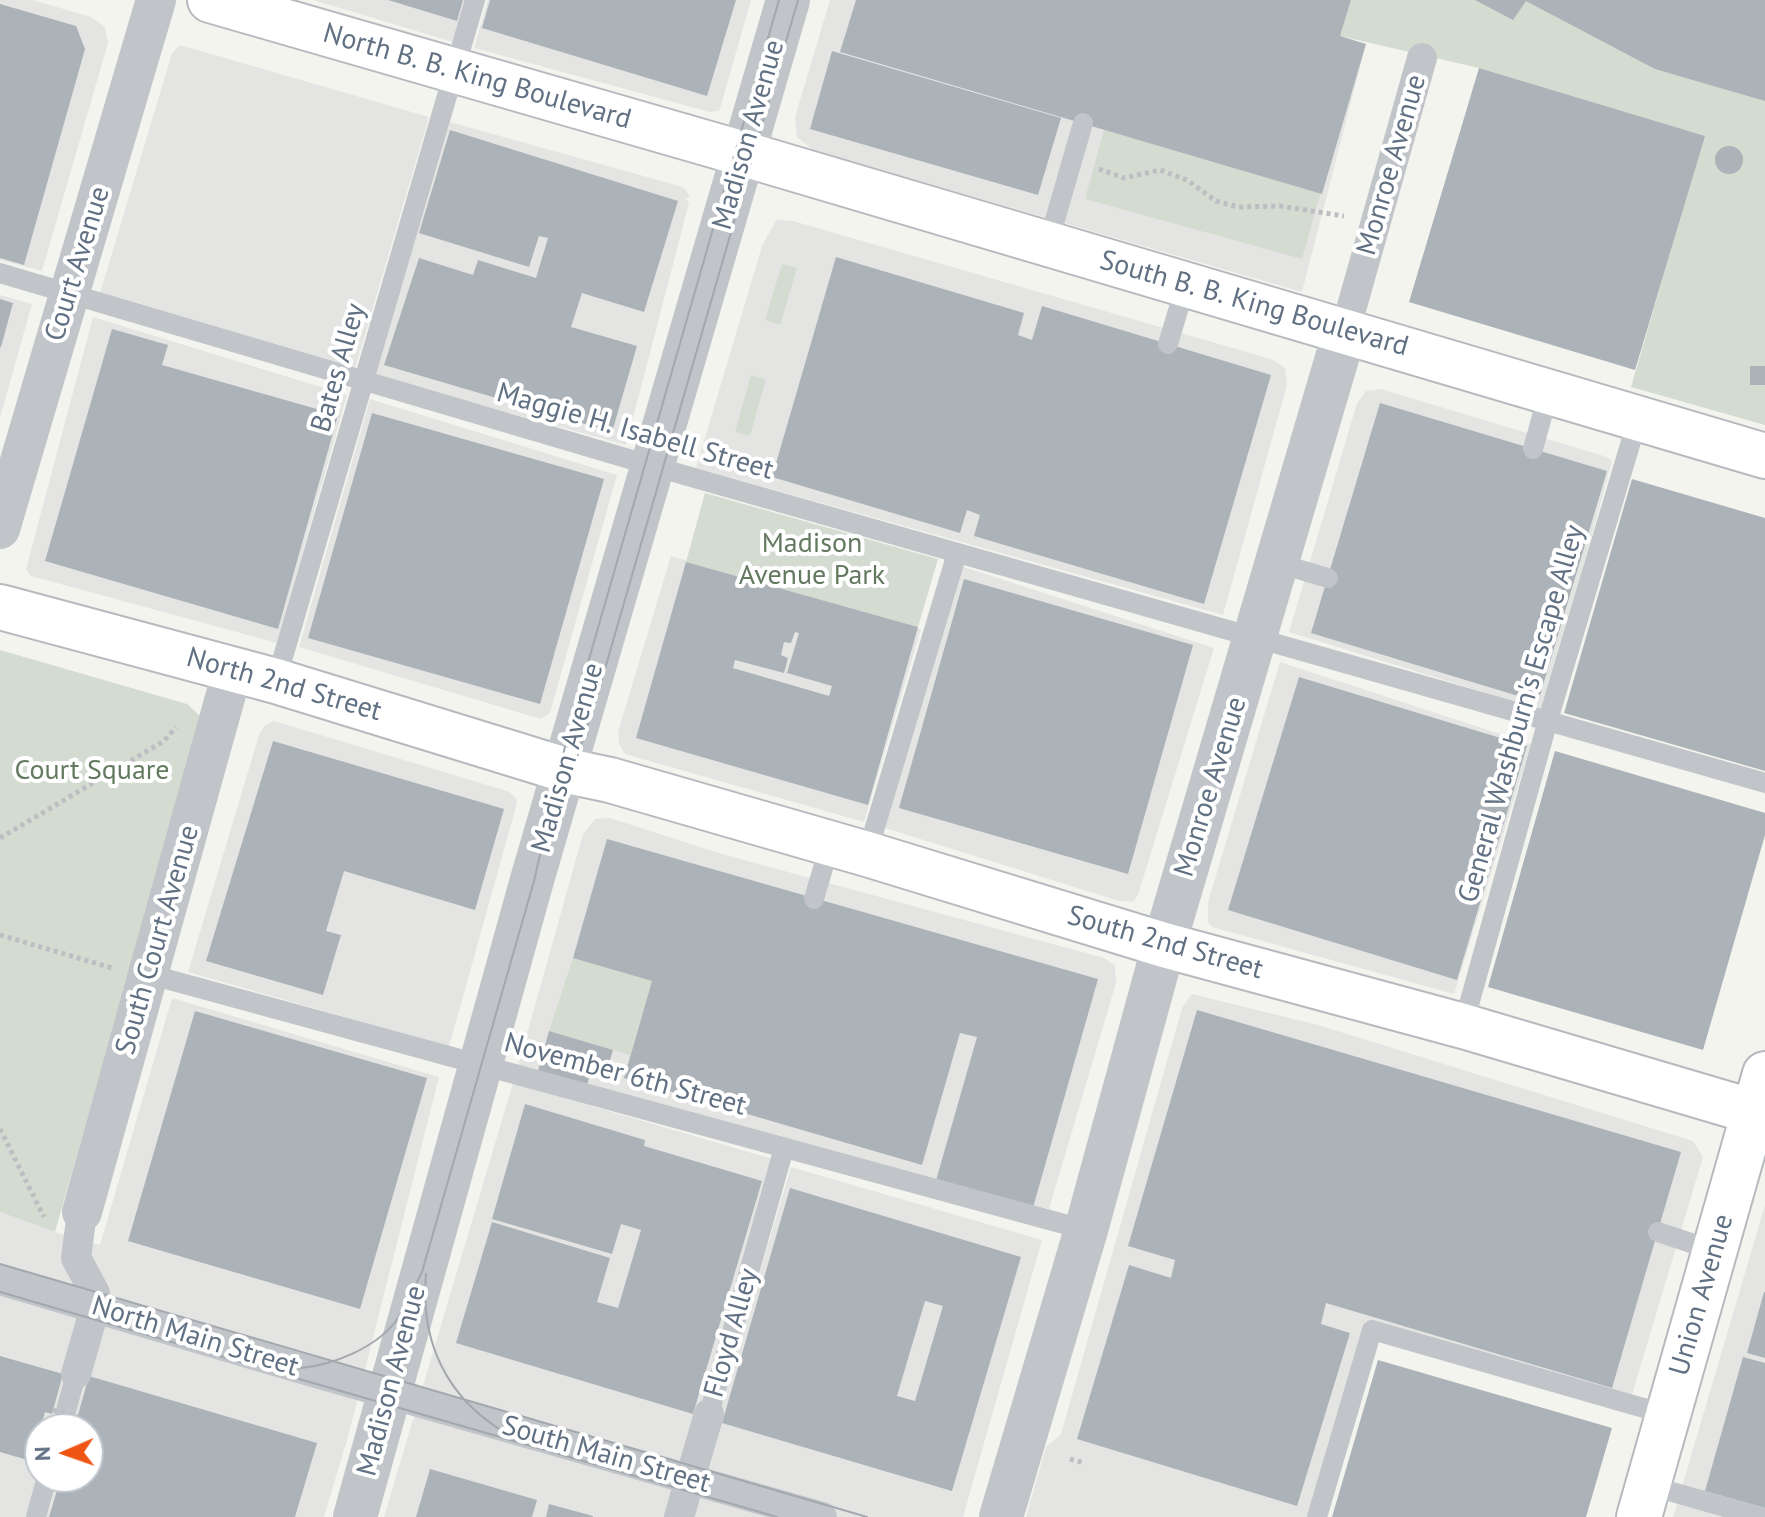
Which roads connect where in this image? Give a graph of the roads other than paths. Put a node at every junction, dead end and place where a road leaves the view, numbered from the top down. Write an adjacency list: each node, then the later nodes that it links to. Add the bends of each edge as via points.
1 (156, 0): 12 (street, Court Avenue)
2 (210, 0): 6 (main road, North B. B. King Boulevard)
3 (475, 0): 6 (lane, Bates Alley)
4 (788, 0): 8 (street, Madison Avenue)
5 (1422, 58): 13 (street, Monroe Avenue)
6 (455, 71): 8 (main road, North B. B. King Boulevard); 15 (lane, Bates Alley)
7 (1083, 123): 9 (lane)
8 (744, 154): 9 (main road, South B. B. King Boulevard); 20 (street, Madison Avenue)
9 (1048, 244): 11 (main road, South B. B. King Boulevard)
10 (0, 273): 12 (lane, Maggie H. Isabell Street)
11 (1186, 284): 13 (main road, South B. B. King Boulevard); 14 (lane)
12 (69, 294): 15 (lane, Maggie H. Isabell Street); 21 (street, Court Avenue)
13 (1345, 331): 16 (main road, South B. B. King Boulevard); 23 (street, Monroe Avenue)
14 (1168, 344)
15 (364, 382): 20 (lane, Maggie H. Isabell Street); 28 (lane, Bates Alley)
16 (1549, 391): 17 (main road, South B. B. King Boulevard); 18 (lane)
17 (1638, 418): 19 (main road, South B. B. King Boulevard); 29 (lane, General Washburn's Escape Alley)
18 (1533, 449)
19 (1765, 456)
20 (653, 466): 22 (lane, Maggie H. Isabell Street); 30 (street, Madison Avenue)
21 (0, 529)
22 (957, 553): 26 (lane, Maggie H. Isabell Street); 32 (lane)
23 (1277, 563): 24 (lane); 26 (street, Monroe Avenue)
24 (1328, 578)
25 (0, 607): 27 (main road, North 2nd Street)
26 (1256, 638): 29 (lane, Maggie H. Isabell Street); 34 (street, Monroe Avenue)
27 (233, 669): 28 (main road, North 2nd Street); 35 (street, South Court Avenue)
28 (276, 681): 30 (main road, North 2nd Street)
29 (1548, 720): 31 (lane, Maggie H. Isabell Street); 36 (lane, General Washburn's Escape Alley)
30 (566, 769): 32 (main road, South 2nd Street); 37 (street, Madison Avenue)
31 (1765, 783)
32 (849, 849): 33 (lane); 34 (main road, South 2nd Street)
33 (814, 899)
34 (1164, 945): 36 (main road, South 2nd Street); 41 (street, Monroe Avenue)
35 (136, 973): 37 (lane, November 6th Street); 40 (street, South Court Avenue)
36 (1463, 1026): 38 (main road, South 2nd Street)
37 (481, 1065): 39 (lane, November 6th Street); 47 (street, Madison Avenue)
38 (1761, 1100): 43 (main road, Union Avenue)
39 (784, 1148): 41 (lane, November 6th Street); 49 (lane, Floyd Alley)
40 (66, 1218): 45 (street, via 76,1258 95,1293)
41 (1086, 1230): 58 (street, Monroe Avenue)
42 (1658, 1232): 43 (lane)
43 (1715, 1251): 50 (main road, Union Avenue)
44 (0, 1280): 45 (street, North Main Street)
45 (93, 1307): 46 (street); 47 (street, North Main Street)
46 (76, 1374): 48 (lane)
47 (390, 1393): 51 (street, South Main Street); 55 (street, Madison Avenue)
48 (66, 1413)
49 (709, 1414): 51 (street, Floyd Alley)
50 (1668, 1415): 53 (main road, Union Avenue); 59 (lane, via 1372,1330)
51 (690, 1479): 56 (street, Floyd Alley); 57 (street, South Main Street)
52 (43, 1493): 54 (lane)
53 (1643, 1501): 60 (lane)
54 (36, 1517)
55 (355, 1517)
56 (679, 1517)
57 (822, 1517)
58 (1001, 1517)
59 (1317, 1517)
60 (1760, 1517)

